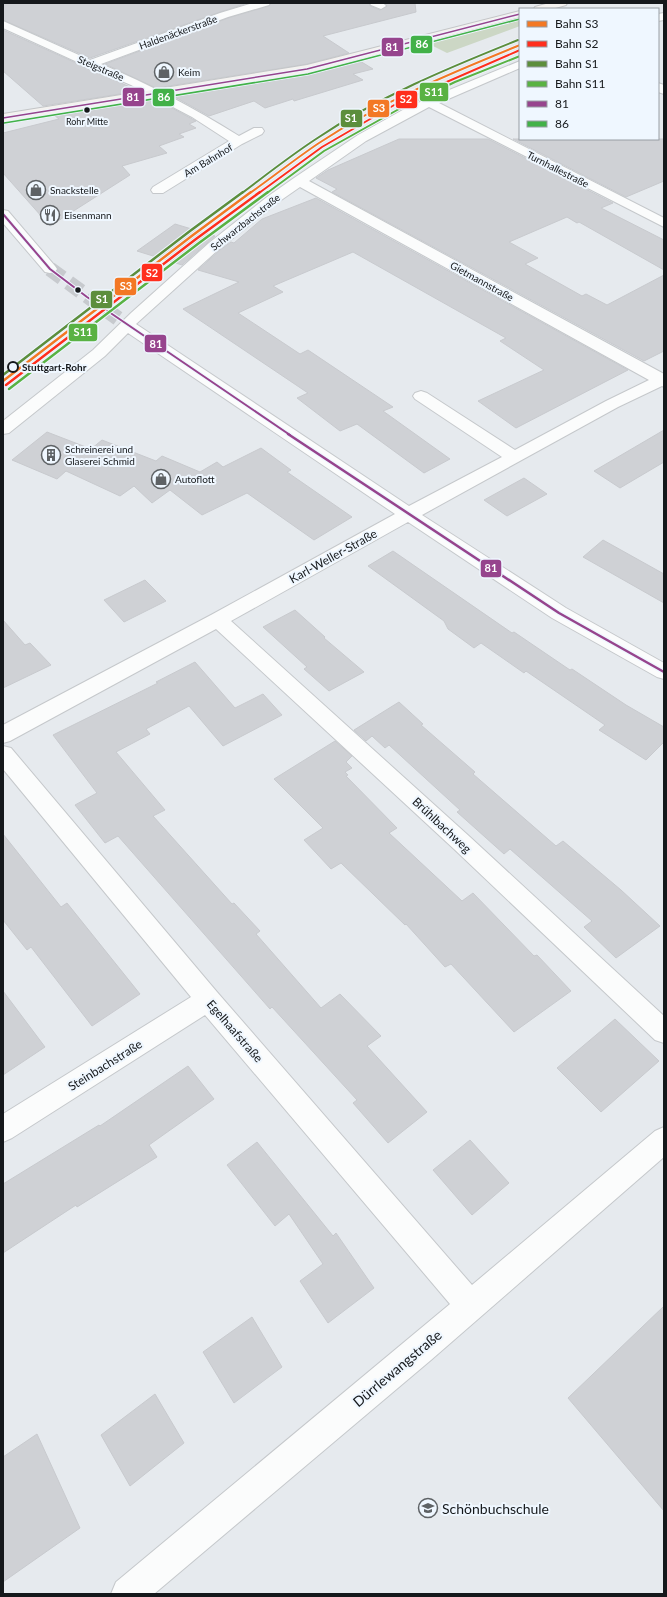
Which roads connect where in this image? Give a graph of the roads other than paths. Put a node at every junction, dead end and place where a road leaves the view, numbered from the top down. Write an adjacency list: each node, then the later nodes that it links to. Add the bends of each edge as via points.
1 (265, 3): 6 (street, Haldenäckerstraße, via 224,15)
2 (562, 3): 3 (main road)
3 (543, 8)
4 (519, 14): 8 (main road, via 307,69)
5 (3, 24): 6 (street, Steigstraße)
6 (90, 64): 8 (street, Steigstraße)
7 (519, 64): 9 (street, Schwarzbachstraße)
8 (156, 92): 10 (main road); 12 (street, Steigstraße)
9 (430, 103): 13 (street, Schwarzbachstraße, via 412,110 362,138); 16 (street, Turnhallestraße)
10 (3, 118)
11 (258, 131): 12 (street, Am Bahnhof)
12 (238, 141): 14 (street, Am Bahnhof)
13 (299, 181): 18 (street, Schwarzbachstraße, via 214,246); 19 (street, Gietmannstraße)
14 (158, 190)
15 (3, 214): 17 (street)
16 (664, 224)
17 (50, 269)
18 (126, 325): 21 (street, Schwarzbachstraße, via 99,353); 23 (street)
19 (663, 380): 22 (street, Karl-Weller-Straße, via 612,404)
20 (421, 396): 22 (street)
21 (3, 429)
22 (514, 457): 23 (street, Karl-Weller-Straße)
23 (408, 514): 24 (street, Karl-Weller-Straße); 25 (street, via 559,613)
24 (218, 620): 26 (street, Karl-Weller-Straße); 29 (street, Brühlbachweg)
25 (664, 672)
26 (3, 735)
27 (3, 754): 28 (street, Egelhaafstraße)
28 (208, 1000): 30 (street, Steinbachstraße); 32 (street, Egelhaafstraße)
29 (664, 1032)
30 (3, 1130)
31 (664, 1140): 32 (street, Dürrlewangstraße)
32 (470, 1306): 33 (street, Dürrlewangstraße)
33 (128, 1594)

